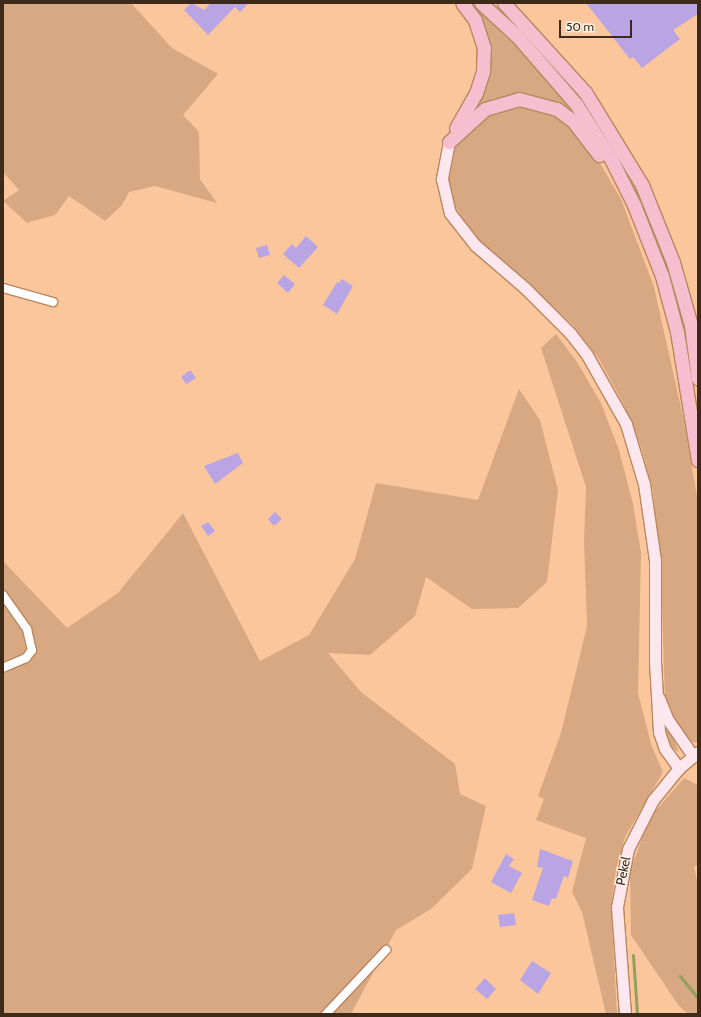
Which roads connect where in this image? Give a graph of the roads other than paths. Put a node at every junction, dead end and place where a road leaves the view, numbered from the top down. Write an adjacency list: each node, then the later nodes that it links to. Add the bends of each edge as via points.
1 (462, 3): 4 (highway, via 481,32 484,48 483,71 476,93)
2 (481, 3): 5 (highway, via 517,36 576,104 611,159)
3 (504, 3): 8 (highway, via 564,65 602,116 626,155 642,185 673,262)
4 (449, 142): 5 (highway, via 485,108 519,99 542,102 573,121); 14 (main road, via 442,180 450,213 474,245 525,288 570,333 587,355 626,424 644,484 651,524 655,560)
5 (634, 205): 11 (highway, via 662,276 677,332)
6 (3, 288): 7 (street)
7 (53, 302)
8 (691, 325): 9 (highway); 10 (highway)
9 (698, 337)
10 (698, 379)
11 (698, 460)
12 (3, 595): 13 (street, via 27,629 32,650 26,658)
13 (3, 668)
14 (657, 692): 15 (main road, via 668,720); 16 (main road, via 659,732 665,749)
15 (695, 754): 16 (main road, Pekel)
16 (679, 768): 19 (main road, Pekel, via 640,821 621,877 618,915)
17 (386, 950): 18 (street)
18 (326, 1014)
19 (625, 1014)

